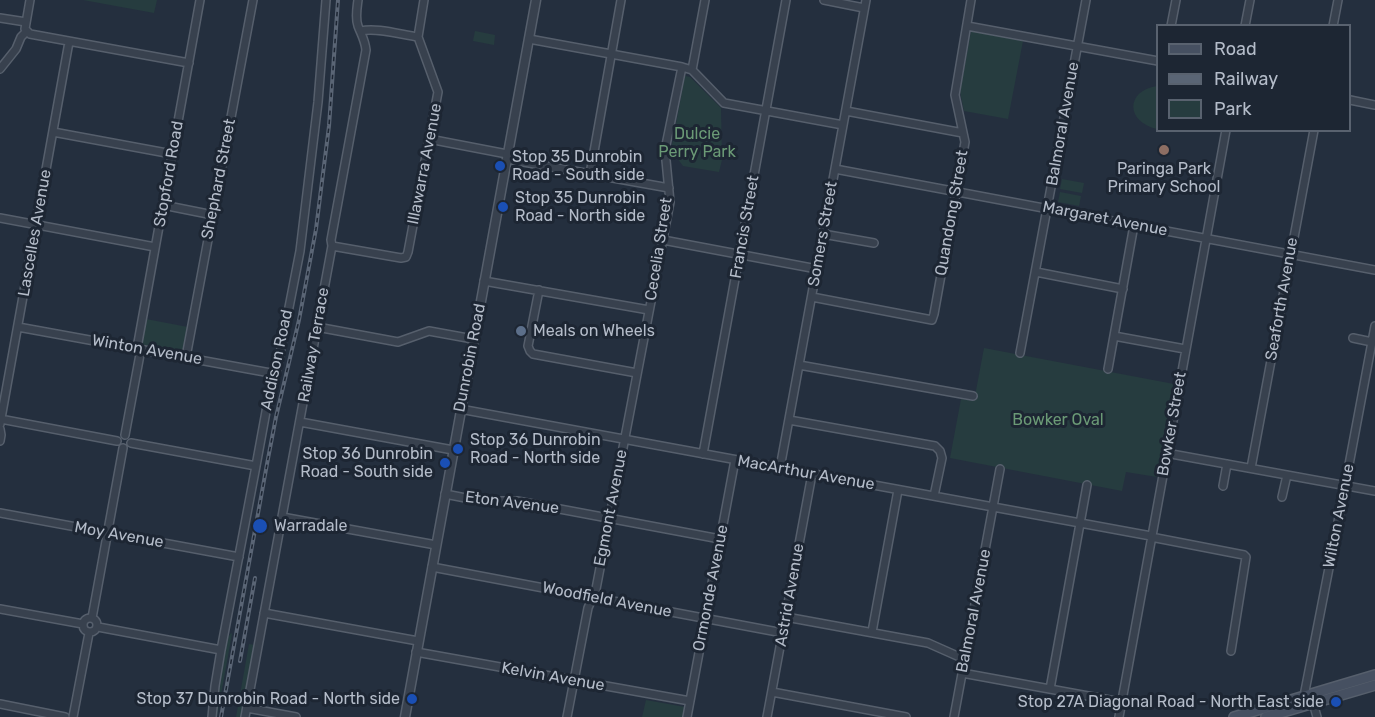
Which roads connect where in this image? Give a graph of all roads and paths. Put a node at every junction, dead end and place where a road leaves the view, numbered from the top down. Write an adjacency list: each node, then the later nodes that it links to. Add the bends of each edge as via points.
1 (30, 0): 23 (street)
2 (200, 0): 31 (street, Stopford Road)
3 (253, 0): 53 (street, Shephard Street)
4 (326, 0): 87 (street, Addison Road, via 300,251)
5 (358, 0): 24 (street, Railway Terrace)
6 (424, 0): 25 (street, Illawarra Avenue)
7 (536, 0): 26 (street, Dunrobin Road)
8 (621, 0): 29 (street)
9 (705, 0): 34 (street)
10 (786, 0): 38 (street, Francis Street)
11 (824, 0): 17 (street)
12 (971, 0): 22 (street, Quandong Street)
13 (1086, 0): 28 (street, Balmoral Avenue)
14 (1176, 0): 19 (street)
15 (1250, 0): 20 (street)
16 (1338, 0): 21 (street)
17 (865, 4): 37 (street, Somers Street)
18 (0, 18): 23 (street)
19 (1171, 24)
20 (1245, 24)
21 (1333, 24)
22 (967, 26): 28 (street); 43 (street, Quandong Street, via 955,94)
23 (26, 28): 27 (street, via 30,34); 33 (street)
24 (361, 31): 25 (street); 61 (street, Railway Terrace, via 366,50)
25 (418, 37): 44 (street, Illawarra Avenue, via 438,92)
26 (529, 39): 29 (street); 46 (street, Dunrobin Road)
27 (69, 42): 31 (street); 40 (street, Lascelles Avenue)
28 (1077, 46): 30 (street); 52 (street, Balmoral Avenue)
29 (611, 54): 32 (street); 48 (street)
30 (1156, 62)
31 (189, 63): 45 (street, Stopford Road)
32 (682, 68): 34 (street); 49 (street, Cecelia Street, via 665,150)
33 (0, 69)
34 (692, 70): 38 (street, via 724,103)
35 (1351, 100): 36 (street)
36 (1375, 105)
37 (846, 111): 39 (street, Somers Street); 43 (street)
38 (766, 112): 39 (street); 63 (street, Francis Street)
39 (843, 125): 47 (street, Somers Street)
40 (53, 132): 45 (street); 55 (street, Lascelles Avenue)
41 (1226, 132): 58 (street, Bowker Street)
42 (1314, 132): 64 (street, Seaforth Avenue)
43 (963, 133): 50 (street, Quandong Street, via 965,142)
44 (429, 138): 46 (street); 61 (street, Illawarra Avenue, via 406,257)
45 (172, 154): 51 (street, Stopford Road)
46 (507, 156): 48 (street); 68 (street, Dunrobin Road)
47 (835, 169): 50 (street, Margaret Avenue); 57 (street, Somers Street)
48 (590, 174): 49 (street)
49 (669, 188): 59 (street, Cecelia Street)
50 (956, 192): 52 (street, Margaret Avenue); 71 (street, Quandong Street, via 932,320)
51 (163, 205): 53 (street); 62 (street, Stopford Road)
52 (1047, 208): 56 (street, Margaret Avenue); 67 (street, Balmoral Avenue)
53 (213, 215): 83 (street, Shephard Street)
54 (0, 218): 55 (street)
55 (36, 223): 62 (street); 74 (street, Lascelles Avenue)
56 (1134, 225): 58 (street, Margaret Avenue); 69 (street)
57 (823, 234): 60 (street); 65 (street, Somers Street)
58 (1206, 239): 64 (street, Margaret Avenue); 81 (street, Bowker Street)
59 (663, 240): 63 (street); 72 (street, Cecelia Street)
60 (874, 243)
61 (332, 246): 75 (street, Railway Terrace)
62 (155, 247): 80 (street, Stopford Road)
63 (740, 254): 65 (street); 102 (street, Francis Street)
64 (1291, 254): 66 (street, Margaret Avenue); 107 (street, Seaforth Avenue)
65 (817, 269): 71 (street, Somers Street)
66 (1375, 270)
67 (1036, 272): 69 (street); 82 (street, Balmoral Avenue)
68 (484, 281): 70 (street); 78 (street, Dunrobin Road)
69 (1123, 289): 76 (street)
70 (538, 290): 72 (street); 86 (street, via 528,346 533,354)
71 (812, 297): 84 (street, Somers Street)
72 (649, 310): 86 (street, Cecelia Street)
73 (1375, 326): 79 (street, Wilton Avenue)
74 (18, 327): 80 (street, Winton Avenue); 91 (street, Lascelles Avenue)
75 (317, 327): 78 (street, via 398,342 429,331); 92 (street, Railway Terrace)
76 (1114, 336): 81 (street); 85 (street)
77 (1353, 338): 79 (street)
78 (473, 339): 89 (street, Dunrobin Road)
79 (1372, 342): 113 (street, Wilton Avenue)
80 (139, 349): 83 (street, Winton Avenue); 94 (street, Stopford Road)
81 (1185, 349): 101 (street, Bowker Street)
82 (1020, 353)
83 (186, 357): 87 (street, Winton Avenue)
84 (799, 364): 88 (street); 90 (street, Somers Street)
85 (1108, 369)
86 (637, 373): 95 (street, Cecelia Street)
87 (276, 374): 105 (street, Addison Road)
88 (973, 396)
89 (460, 409): 95 (street, MacArthur Avenue); 100 (street, Dunrobin Road)
90 (789, 420): 106 (street, Somers Street); 117 (street, via 935,447 942,458)
91 (0, 421): 97 (street)
92 (300, 422): 100 (street); 121 (street, Railway Terrace)
93 (0, 429): 96 (street)
94 (125, 435): 97 (street); 98 (street)
95 (624, 439): 102 (street, MacArthur Avenue); 122 (street, Egmont Avenue)
96 (0, 441)
97 (117, 441): 99 (street)
98 (131, 443): 99 (street); 105 (street)
99 (123, 448): 124 (street)
100 (453, 450): 116 (street, Dunrobin Road)
101 (1166, 453): 104 (street); 125 (street, Bowker Street)
102 (704, 454): 103 (street, MacArthur Avenue)
103 (735, 460): 106 (street, MacArthur Avenue); 126 (street, Ormonde Avenue)
104 (1227, 464): 107 (street); 112 (street)
105 (256, 466): 128 (street, Addison Road)
106 (780, 468): 109 (street, MacArthur Avenue)
107 (1251, 468): 110 (street)
108 (1000, 469): 119 (street, Balmoral Avenue)
109 (812, 474): 114 (street, MacArthur Avenue); 133 (street, Astrid Avenue)
110 (1287, 475): 113 (street); 118 (street)
111 (1087, 485): 123 (street)
112 (1223, 486)
113 (1346, 486): 115 (street); 152 (street, Wilton Avenue, via 1305,691)
114 (898, 490): 117 (street, MacArthur Avenue); 138 (street)
115 (1375, 491)
116 (445, 494): 122 (street, Eton Avenue, via 481,501 517,501); 127 (street, Dunrobin Road)
117 (934, 496): 119 (street, MacArthur Avenue)
118 (1282, 497)
119 (993, 507): 123 (street, MacArthur Avenue); 145 (street, Balmoral Avenue)
120 (0, 513): 124 (street, Moy Avenue)
121 (282, 517): 127 (street); 132 (street, Railway Terrace)
122 (609, 518): 126 (street, Eton Avenue); 130 (street, Egmont Avenue)
123 (1080, 523): 125 (street, MacArthur Avenue); 150 (street)
124 (107, 532): 128 (street, Moy Avenue); 134 (street)
125 (1151, 537): 143 (street, MacArthur Avenue, via 1246,557); 154 (street, Bowker Street)
126 (720, 539): 135 (street, Ormonde Avenue)
127 (436, 545): 129 (street, Dunrobin Road)
128 (239, 557): 142 (street, Addison Road)
129 (432, 567): 130 (street, Woodfield Avenue); 141 (street, Dunrobin Road)
130 (592, 597): 135 (street, Woodfield Avenue); 148 (street, Egmont Avenue)
131 (0, 609): 136 (street)
132 (264, 613): 141 (street); 156 (street, Railway Terrace)
133 (786, 616): 138 (street); 140 (street, Astrid Avenue)
134 (92, 618): 136 (street); 137 (street)
135 (705, 618): 140 (street, Woodfield Avenue); 153 (street, Ormonde Avenue)
136 (83, 624): 139 (street)
137 (98, 627): 139 (street); 142 (street)
138 (872, 632): 145 (street, via 928,643)
139 (89, 633): 159 (street)
140 (783, 633): 151 (street, Astrid Avenue)
141 (418, 641): 144 (street, Dunrobin Road)
142 (221, 650): 160 (street, Addison Road)
143 (1231, 651)
144 (416, 652): 148 (street, Kelvin Avenue); 163 (street, Dunrobin Road)
145 (964, 659): 146 (street, Balmoral Avenue)
146 (962, 673): 150 (street); 168 (street, Balmoral Avenue)
147 (1375, 675): 152 (main road)
148 (574, 681): 153 (street, Kelvin Avenue); 164 (street, Egmont Avenue)
149 (1375, 685): 152 (main road)
150 (1050, 689): 154 (street)
151 (772, 692): 157 (street); 166 (street, Astrid Avenue)
152 (1309, 700): 170 (main road); 171 (main road); 172 (street)
153 (690, 701): 165 (street, Ormonde Avenue)
154 (1121, 702): 169 (street, Bowker Street)
155 (0, 704): 158 (street)
156 (247, 708): 161 (street, Railway Terrace); 162 (street)
157 (864, 713): 167 (street)
158 (64, 717)
159 (73, 717)
160 (212, 717)
161 (245, 717)
162 (296, 717)
163 (405, 717)
164 (567, 717)
165 (687, 717)
166 (767, 717)
167 (906, 717)
168 (954, 717)
169 (1119, 717)
170 (1234, 717)
171 (1266, 717)
172 (1317, 717)

